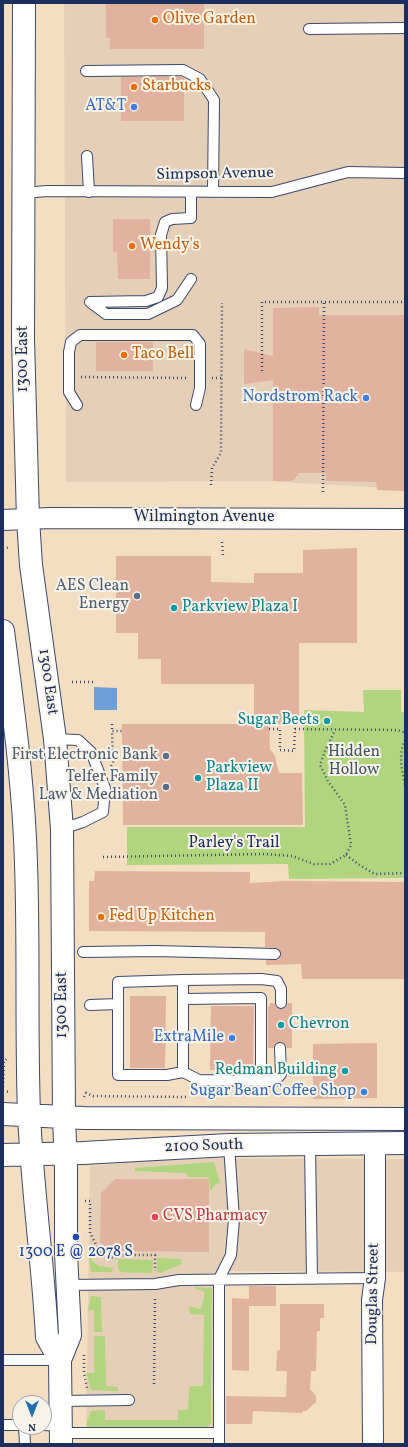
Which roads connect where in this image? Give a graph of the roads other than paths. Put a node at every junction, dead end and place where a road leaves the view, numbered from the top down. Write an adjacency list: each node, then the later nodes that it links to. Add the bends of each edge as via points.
1 (24, 3): 10 (main road, 1300 East)
2 (405, 28): 3 (lane)
3 (309, 29)
4 (86, 71): 9 (lane, via 183,70 200,79 214,100)
5 (87, 156): 7 (lane)
6 (405, 173): 9 (lane, Simpson Avenue, via 348,172 272,192)
7 (89, 192): 8 (lane, Simpson Avenue); 10 (lane, Simpson Avenue)
8 (192, 192): 9 (lane, Simpson Avenue); 11 (lane, via 192,218 165,222 161,235 162,288 158,297 146,301 90,302 106,314 148,314 177,300)
9 (213, 192)
10 (24, 193): 15 (main road, 1300 East, via 23,339)
11 (192, 279)
12 (76, 405): 13 (lane, via 69,392 69,352 71,342 80,335 193,335 200,344 200,388)
13 (196, 405)
14 (405, 518): 15 (street, Wilmington Avenue)
15 (28, 519): 16 (street, Wilmington Avenue); 18 (main road, 1300 East, via 32,572)
16 (3, 520)
17 (3, 631): 31 (main road, 1300 East, via 23,801)
18 (55, 739): 19 (main road, 1300 East); 19 (lane, via 78,740 91,752 105,788 103,812)
19 (62, 829): 32 (main road, 1300 East)
20 (83, 952): 21 (lane)
21 (275, 954)
22 (183, 980): 23 (lane); 24 (lane, via 277,981 281,989); 25 (lane, via 118,982)
23 (183, 999): 28 (lane); 29 (lane, via 261,998)
24 (281, 1003)
25 (118, 1004): 26 (lane); 28 (lane, via 118,1075)
26 (90, 1005)
27 (280, 1048): 29 (lane, via 281,1074 275,1080)
28 (183, 1072): 29 (lane, via 199,1080)
29 (261, 1080)
30 (3, 1114): 31 (main road, 2100 South)
31 (29, 1115): 32 (main road, 2100 South); 39 (main road, 1300 East)
32 (64, 1117): 33 (main road, 2100 South); 40 (main road, 1300 East)
33 (405, 1119)
34 (405, 1131): 37 (main road, via 381,1135)
35 (405, 1143): 37 (main road, 2100 South)
36 (310, 1144): 37 (main road, 2100 South); 38 (main road, 2100 South); 44 (lane)
37 (375, 1144): 42 (street, Douglas Street)
38 (229, 1145): 40 (main road, 2100 South); 43 (lane, via 234,1219 231,1255)
39 (32, 1154): 40 (main road, 2100 South); 41 (main road, 2100 South); 47 (main road, 1300 East, via 47,1337)
40 (65, 1154): 45 (main road, 1300 East)
41 (3, 1155)
42 (375, 1278): 44 (lane); 53 (street, Douglas Street, via 372,1300)
43 (219, 1279): 44 (lane); 45 (lane, via 179,1280 155,1284); 51 (lane)
44 (312, 1279)
45 (67, 1285): 47 (main road, 1300 East, via 70,1335)
46 (3, 1360): 47 (lane)
47 (60, 1360): 49 (main road, 1300 East)
48 (129, 1400): 49 (lane)
49 (61, 1402): 50 (main road, 1300 East)
50 (57, 1432): 51 (lane)
51 (219, 1432): 52 (lane)
52 (219, 1444)
53 (373, 1444)

